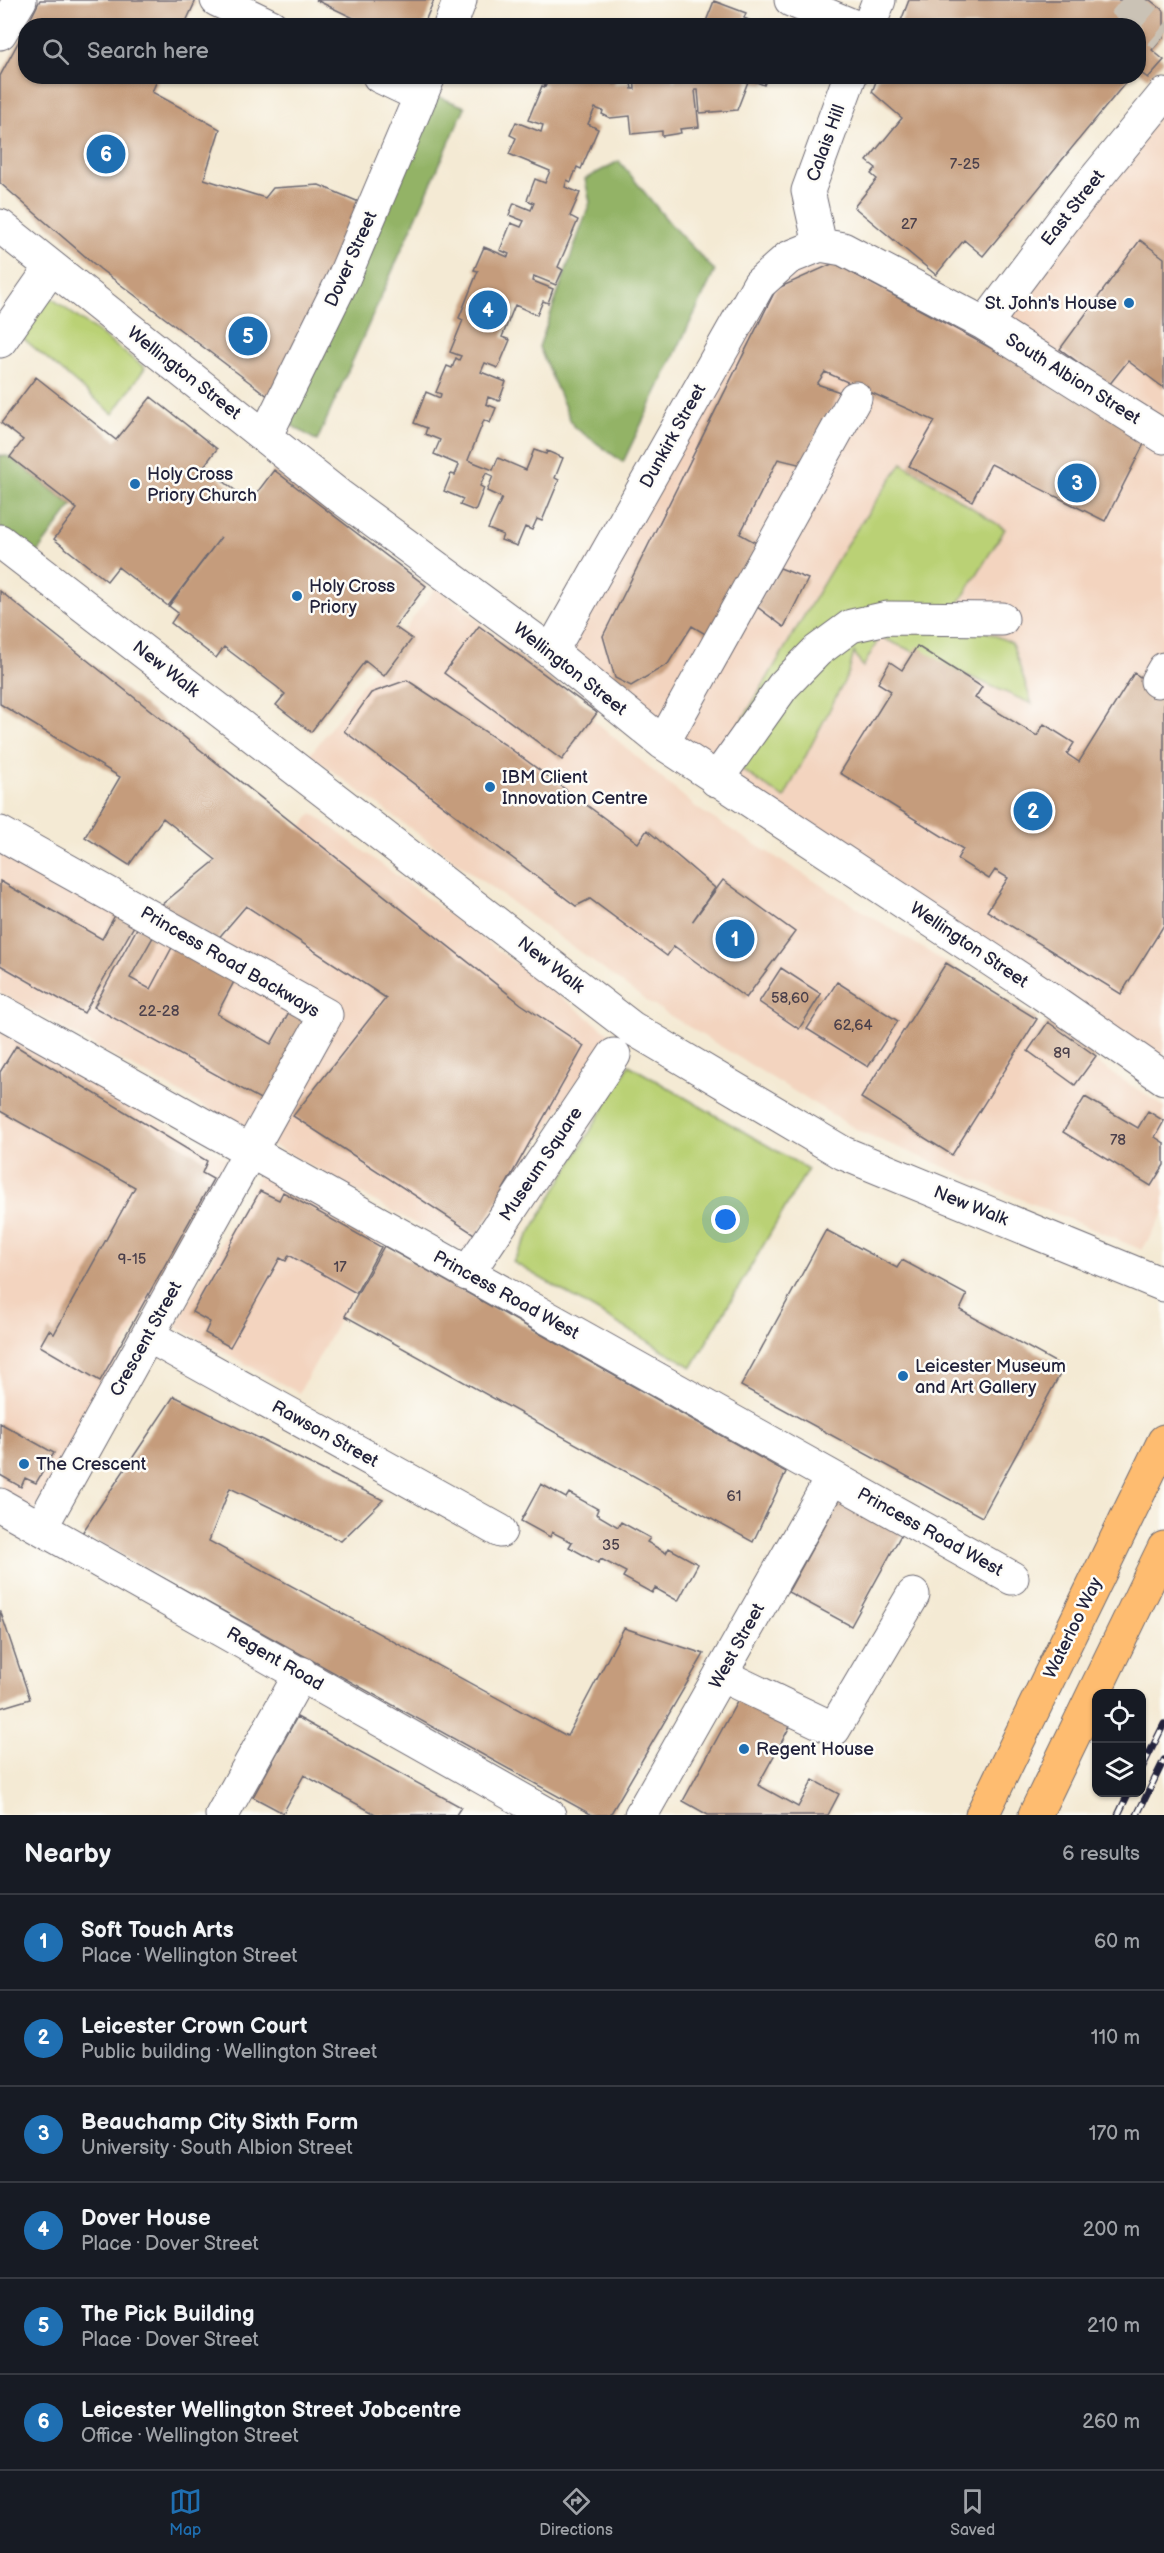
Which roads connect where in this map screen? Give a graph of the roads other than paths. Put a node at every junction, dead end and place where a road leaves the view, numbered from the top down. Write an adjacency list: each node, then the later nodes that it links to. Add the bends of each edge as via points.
1 (20, 0): 10 (street)
2 (460, 0): 7 (street)
3 (791, 0): 8 (street)
4 (879, 0): 9 (street)
5 (220, 1): 6 (street)
6 (255, 18)
7 (453, 18)
8 (834, 18)
9 (873, 18)
10 (0, 33)
11 (847, 84): 15 (street, Calais Hill, via 808,191)
12 (425, 86): 20 (street, Dover Street, via 344,278)
13 (1164, 95): 17 (street, East Street, via 1082,195)
14 (0, 226): 16 (street, Wellington Street)
15 (820, 245): 17 (street, South Albion Street, via 843,249); 24 (street, Dunkirk Street, via 788,258 759,284)
16 (51, 268): 18 (street); 20 (street, Wellington Street)
17 (985, 324): 21 (street, South Albion Street)
18 (0, 341)
19 (855, 398): 25 (street)
20 (265, 437): 24 (street, Wellington Street)
21 (1164, 437)
22 (0, 541): 33 (street, New Walk, via 632,1028 843,1153)
23 (1002, 619): 26 (street, via 887,618 851,626 817,651 783,686)
24 (551, 652): 25 (street, Wellington Street)
25 (663, 742): 26 (street, Wellington Street)
26 (717, 780): 30 (street, Wellington Street)
27 (0, 833): 31 (street, Princess Road Backways, via 326,1015)
28 (0, 1011): 31 (street, Princess Road West)
29 (614, 1054): 32 (street, Museum Square)
30 (1164, 1078)
31 (251, 1151): 32 (street, Princess Road West); 34 (street, Crescent Street)
32 (467, 1274): 36 (street, Princess Road West)
33 (1164, 1285)
34 (149, 1336): 38 (street, Crescent Street); 39 (street, Rawson Street)
35 (1164, 1441): 48 (main road, Waterloo Way)
36 (832, 1478): 41 (street, Princess Road West); 44 (street, West Street)
37 (0, 1505): 38 (street, Regent Road)
38 (40, 1527): 43 (street, Regent Road)
39 (500, 1531)
40 (1164, 1548): 49 (main road)
41 (1012, 1578)
42 (914, 1595): 44 (street, via 834,1729)
43 (301, 1673): 45 (street); 46 (street, Regent Road)
44 (721, 1675): 47 (street, West Street)
45 (231, 1812)
46 (549, 1815)
47 (641, 1815)
48 (982, 1815)
49 (1035, 1815)

